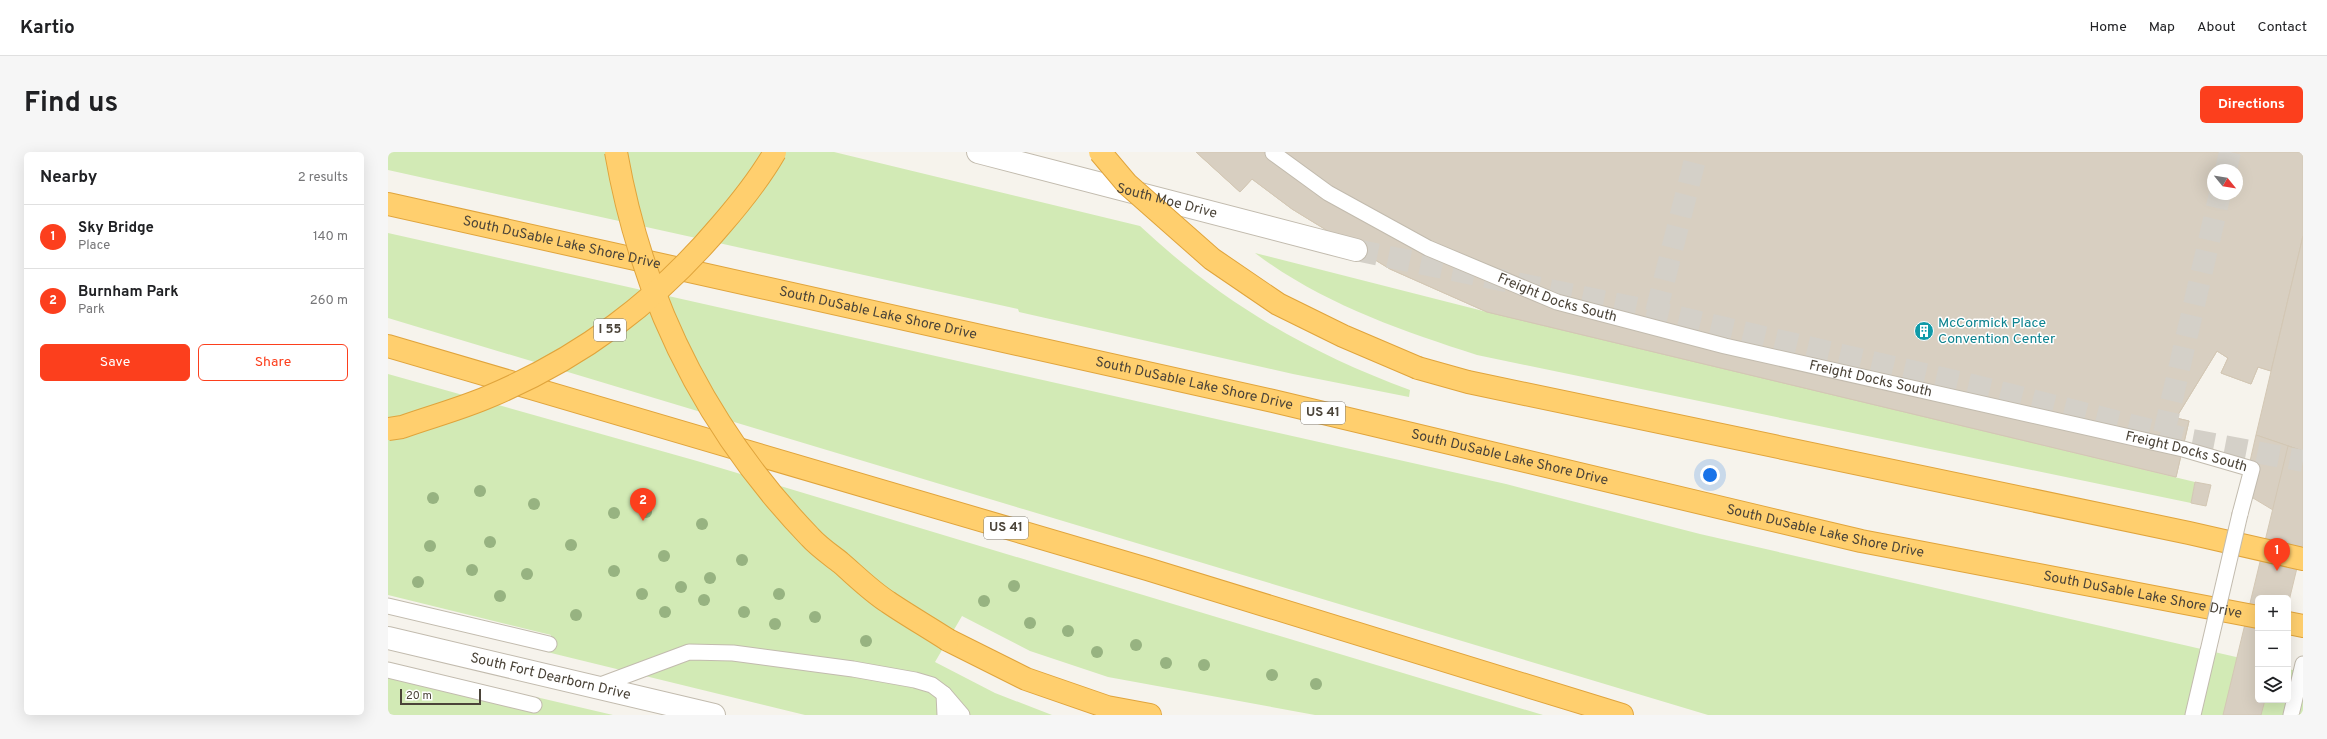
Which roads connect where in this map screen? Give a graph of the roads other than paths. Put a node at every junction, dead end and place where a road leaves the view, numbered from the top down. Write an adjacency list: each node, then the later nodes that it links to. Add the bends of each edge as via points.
1 (616, 152): 25 (highway, bridge, via 625,202 648,278 678,350 710,411 756,475 811,538 887,602 948,640 1026,678 1107,707)
2 (775, 152): 9 (highway, I 55, bridge, via 744,198 703,246 663,287 616,326 553,366 487,398 402,427)
3 (978, 152): 7 (street, South Moe Drive)
4 (1100, 152): 10 (highway, bridge, via 1127,184 1212,259 1278,304 1343,336 1418,368 1468,382 2121,518)
5 (1273, 153): 27 (lane, Freight Docks South, bridge, via 1328,193 1428,248 1557,302 1725,346 2183,449 2252,469)
6 (388, 204): 12 (highway, South DuSable Lake Shore Drive / US 41, via 1273,401 1862,541)
7 (1356, 250)
8 (388, 346): 26 (highway, US 41, via 1147,569)
9 (388, 429)
10 (2303, 559)
11 (388, 606): 16 (lane)
12 (2255, 616)
13 (2291, 624): 14 (highway)
14 (2303, 626)
15 (388, 638): 19 (street, South Fort Dearborn Drive)
16 (549, 644)
17 (2302, 668): 28 (lane)
18 (388, 670): 21 (lane)
19 (595, 687): 20 (lane, via 690,652 733,653 853,669 915,680 932,685); 22 (street, South Fort Dearborn Drive)
20 (944, 694): 23 (lane); 24 (lane)
21 (534, 706)
22 (714, 715)
23 (945, 715)
24 (962, 715)
25 (1150, 715)
26 (1622, 715)
27 (2193, 715)
28 (2291, 715)

